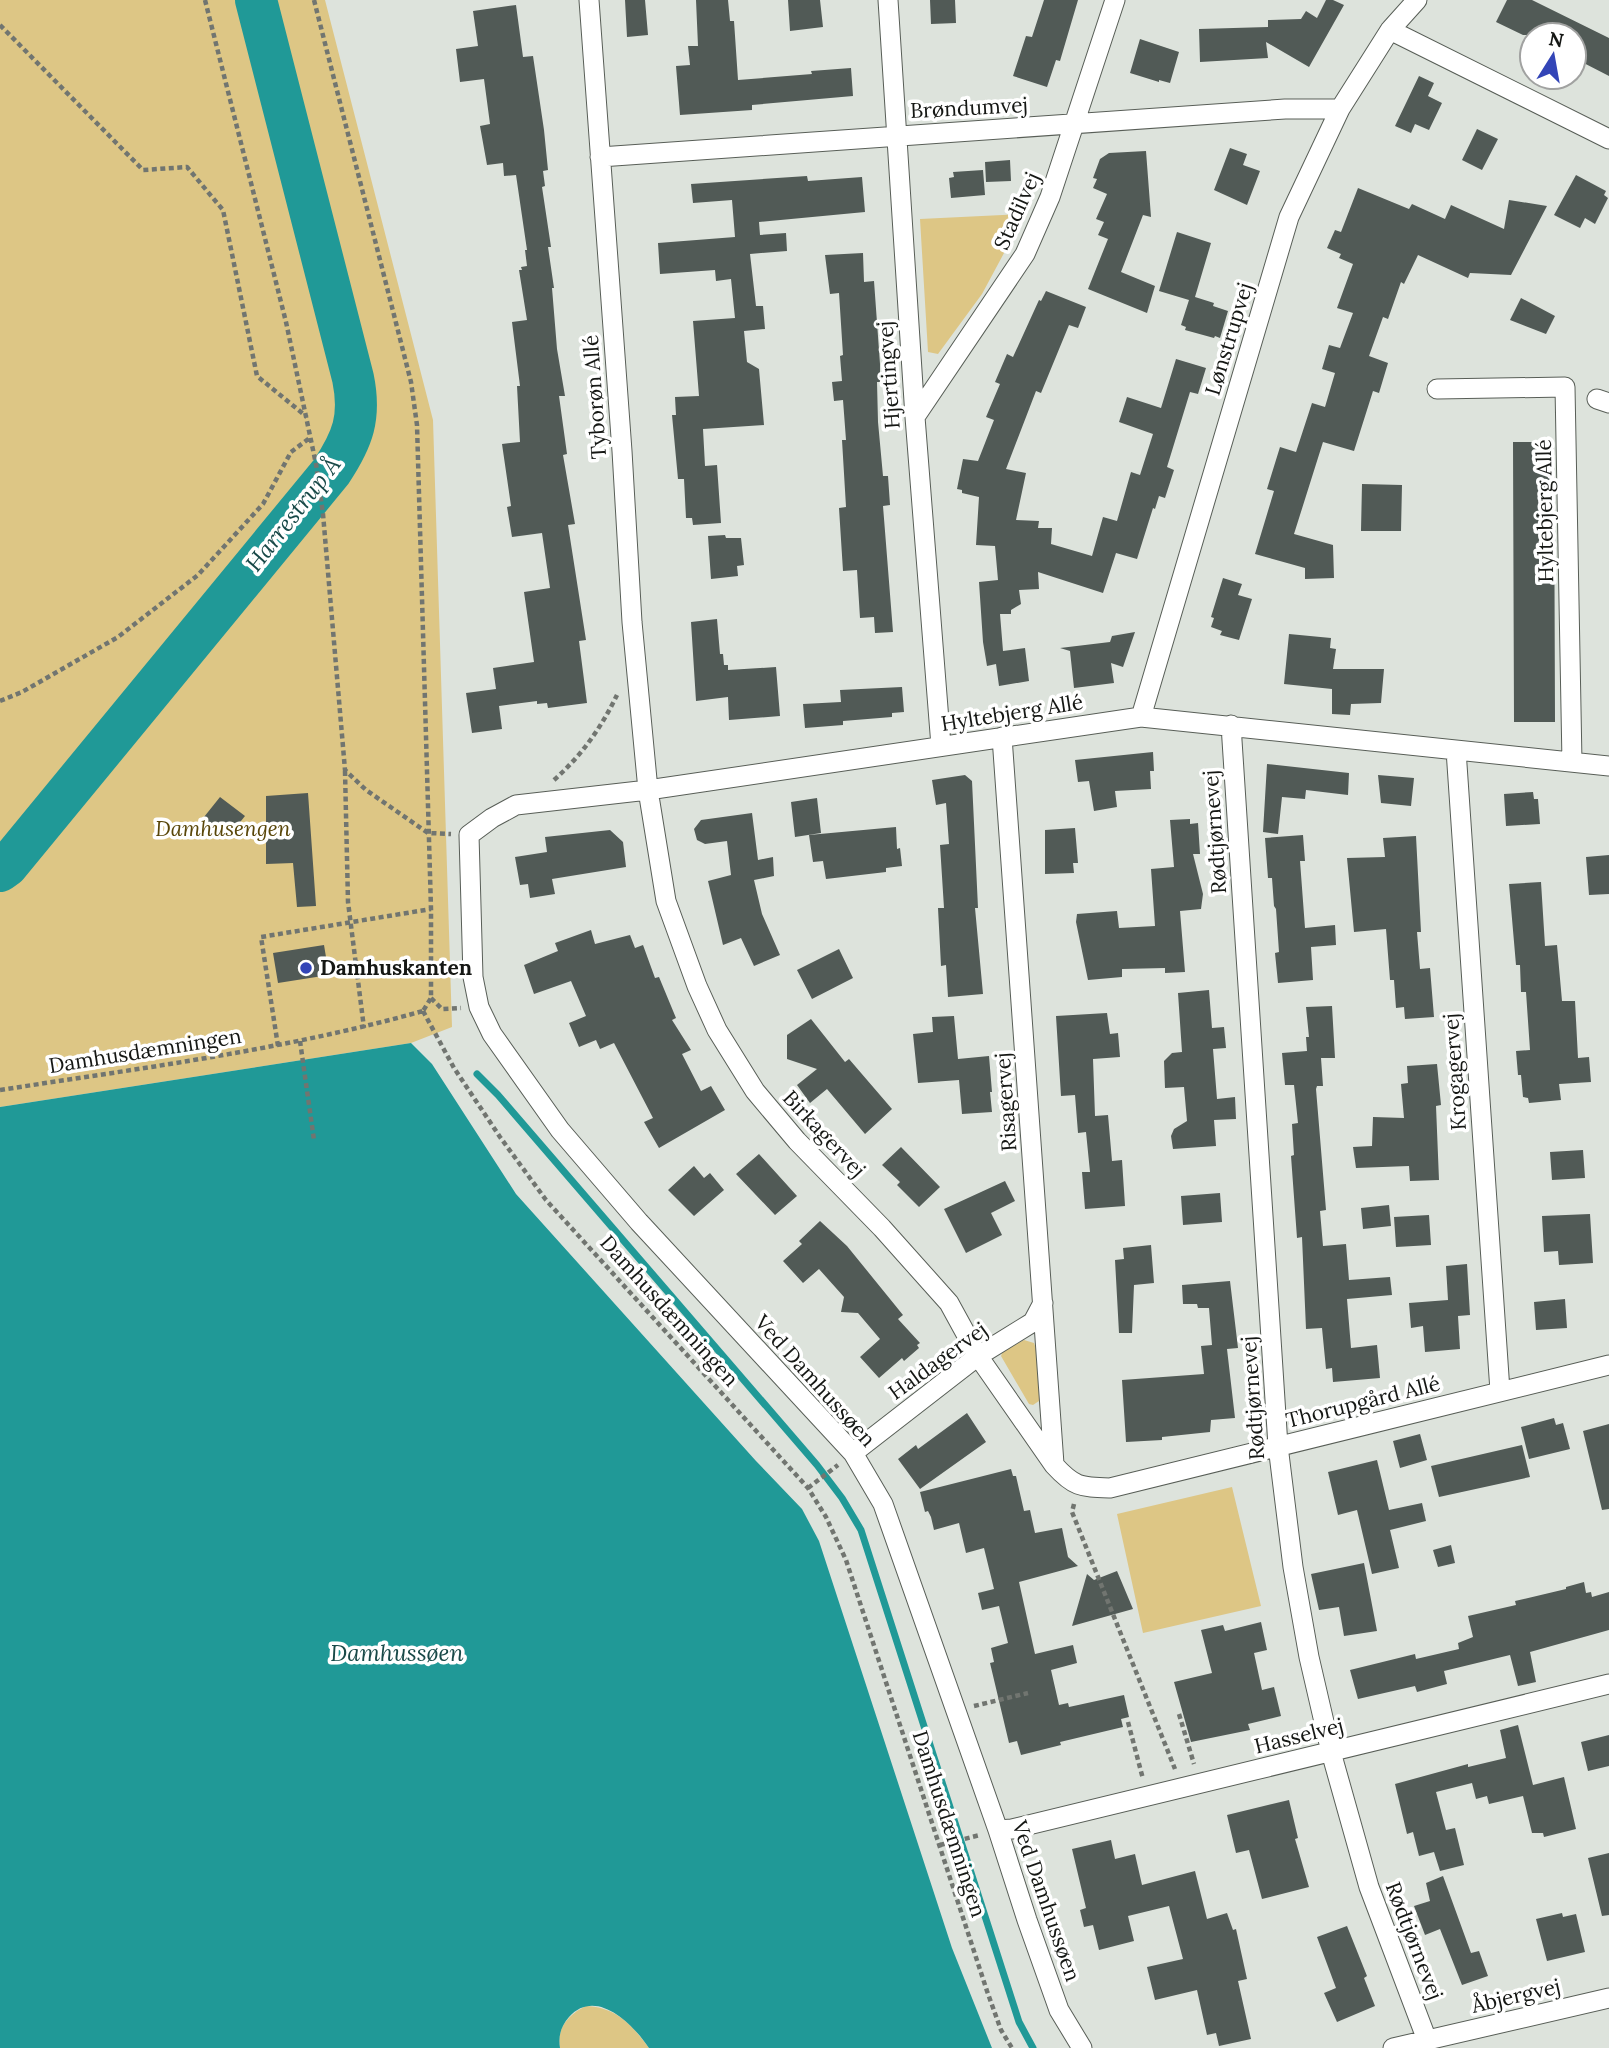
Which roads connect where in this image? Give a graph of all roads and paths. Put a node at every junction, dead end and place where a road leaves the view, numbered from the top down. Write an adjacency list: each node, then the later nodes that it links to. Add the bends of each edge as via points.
1 (205, 0): 16 (path)
2 (314, 0): 30 (path, via 411,382 417,425)
3 (589, 0): 13 (street, Tyborøn Allé)
4 (888, 0): 11 (street, Hjertingvej)
5 (1115, 0): 10 (street, Stadilvej)
6 (1417, 0): 8 (street, Lønstrupvej)
7 (0, 25): 16 (path, via 143,170 187,167 223,210 257,376)
8 (1390, 30): 9 (street, Lønstrupvej); 12 (street)
9 (1340, 109): 10 (street, Brøndumvej); 20 (street, Lønstrupvej, via 1289,217)
10 (1075, 125): 11 (street, Brøndumvej); 15 (street, Stadilvej, via 1025,254)
11 (896, 135): 13 (street, Brøndumvej); 15 (street, Hjertingvej)
12 (1609, 139)
13 (600, 157): 29 (street, Tyborøn Allé)
14 (1437, 388): 25 (street, Hyltebjerg Allé, via 1565,387)
15 (915, 417): 23 (street, Hjertingvej)
16 (307, 418): 17 (path)
17 (311, 438): 19 (path, via 291,452 263,504 198,575 118,637); 27 (path, via 323,514)
18 (620, 684): 28 (path, via 599,730)
19 (0, 701)
20 (1141, 717): 21 (street, Hyltebjerg Allé); 22 (street, Hyltebjerg Allé)
21 (1231, 725): 24 (street, Hyltebjerg Allé); 46 (street, Rødtjørnevej)
22 (1002, 737): 23 (street, Hyltebjerg Allé); 42 (street, Risagervej)
23 (941, 747): 29 (street, Hyltebjerg Allé)
24 (1456, 750): 25 (street, Hyltebjerg Allé); 45 (street, Krogagervej)
25 (1572, 762): 26 (street, Hyltebjerg Allé)
26 (1609, 766)
27 (345, 771): 30 (path); 33 (path)
28 (548, 786)
29 (648, 790): 31 (street, Hyltebjerg Allé, via 516,805); 43 (street, Birkagervej, via 666,901 717,1030 755,1091 797,1141 949,1303)
30 (428, 834): 32 (path)
31 (470, 835): 35 (street, Ved Damhussøen, via 473,977)
32 (431, 909): 33 (path); 34 (path)
33 (351, 924): 37 (path); 39 (path, via 261,937)
34 (431, 998): 35 (path, via 442,1009); 36 (path)
35 (479, 1007): 47 (street, Ved Damhussøen, via 492,1034 560,1130)
36 (423, 1011): 37 (path, Damhusdæmningen); 49 (path, Damhusdæmningen, via 454,1068 546,1199)
37 (363, 1028): 38 (path, Damhusdæmningen)
38 (300, 1041): 39 (path, Damhusdæmningen); 41 (path)
39 (278, 1046): 40 (path, Damhusdæmningen)
40 (0, 1090)
41 (314, 1140)
42 (1043, 1303): 43 (street, Haldagervej, via 1033,1322); 48 (street, Risagervej)
43 (978, 1356): 47 (street, Haldagervej); 48 (street, Birkagervej)
44 (1609, 1364): 45 (street, Thorupgård Allé)
45 (1500, 1391): 46 (street, Thorupgård Allé)
46 (1278, 1446): 50 (street, Thorupgård Allé, via 1110,1488); 56 (street, Rødtjørnevej, via 1293,1567)
47 (847, 1458): 49 (path); 53 (street, Ved Damhussøen, via 883,1504)
48 (1054, 1465): 50 (street)
49 (811, 1486): 60 (path, Damhusdæmningen, via 846,1560)
50 (1081, 1487): 57 (path, via 1072,1512)
51 (1609, 1684): 56 (street, Hasselvej)
52 (1028, 1693): 53 (path)
53 (956, 1710): 59 (street, Ved Damhussøen)
54 (1179, 1714): 57 (path, via 1186,1733)
55 (1128, 1722): 58 (path)
56 (1331, 1752): 57 (street, Hasselvej); 62 (street, Rødtjørnevej, via 1369,1887)
57 (1190, 1786): 58 (street, Hasselvej)
58 (1147, 1796): 59 (street, Hasselvej)
59 (990, 1832): 60 (path); 64 (street, Ved Damhussøen, via 1059,2011)
60 (940, 1845): 63 (path, Damhusdæmningen, via 987,1991)
61 (1609, 1997): 62 (street, Åbjergvej)
62 (1429, 2044): 65 (street, Åbjergvej)
63 (1012, 2048)
64 (1082, 2048)
65 (1393, 2048)

